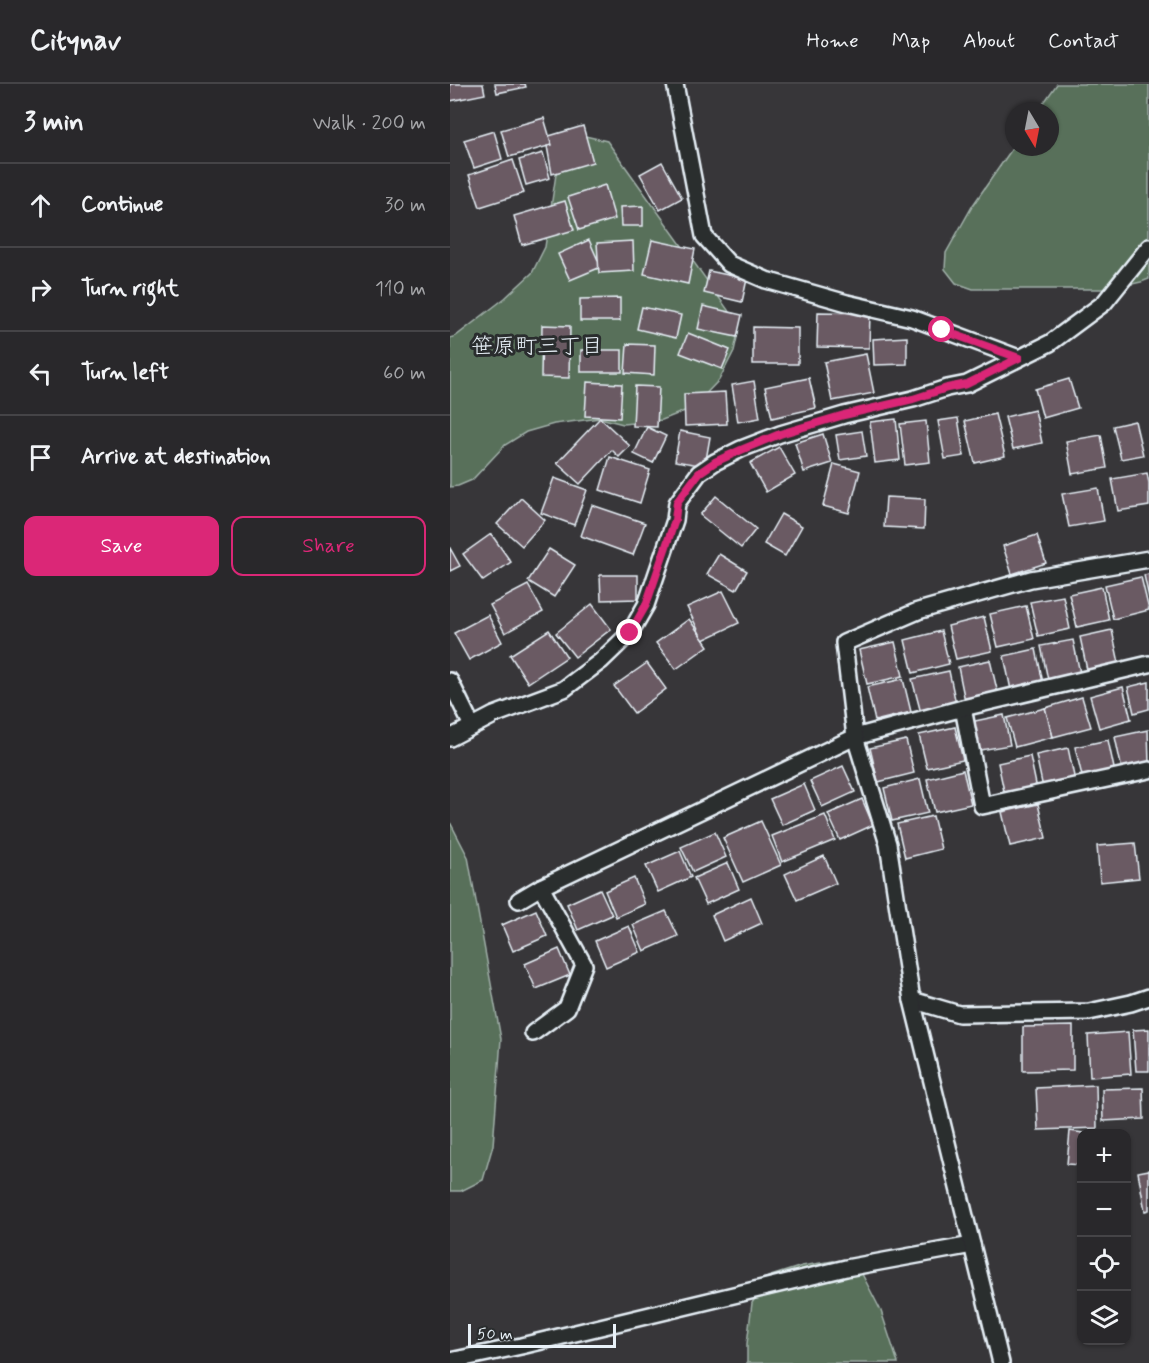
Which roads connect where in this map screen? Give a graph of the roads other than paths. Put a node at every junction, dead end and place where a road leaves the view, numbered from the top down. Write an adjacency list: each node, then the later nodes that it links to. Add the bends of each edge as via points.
1 (675, 84): 3 (street, via 704,237 729,264 766,280 912,318)
2 (1149, 247): 3 (street, via 1104,303 1050,343)
3 (1019, 358): 8 (street, via 967,384 780,434 707,467 677,502 661,564 646,605 630,633 564,689)
4 (1149, 559): 9 (street, via 1031,579 918,611 844,643)
5 (1149, 664): 7 (street)
6 (450, 681): 8 (street)
7 (963, 708): 9 (street); 11 (street, via 982,806)
8 (472, 726): 10 (street)
9 (855, 737): 12 (street); 15 (street, via 888,843)
10 (450, 738)
11 (1149, 770)
12 (541, 887): 13 (street); 16 (street, via 584,965 567,1008)
13 (519, 900)
14 (1149, 997): 15 (street, via 1089,1012 959,1014)
15 (912, 1000): 17 (street)
16 (533, 1034)
17 (972, 1245): 18 (street, via 846,1268); 19 (street)
18 (450, 1361)
19 (1000, 1363)

